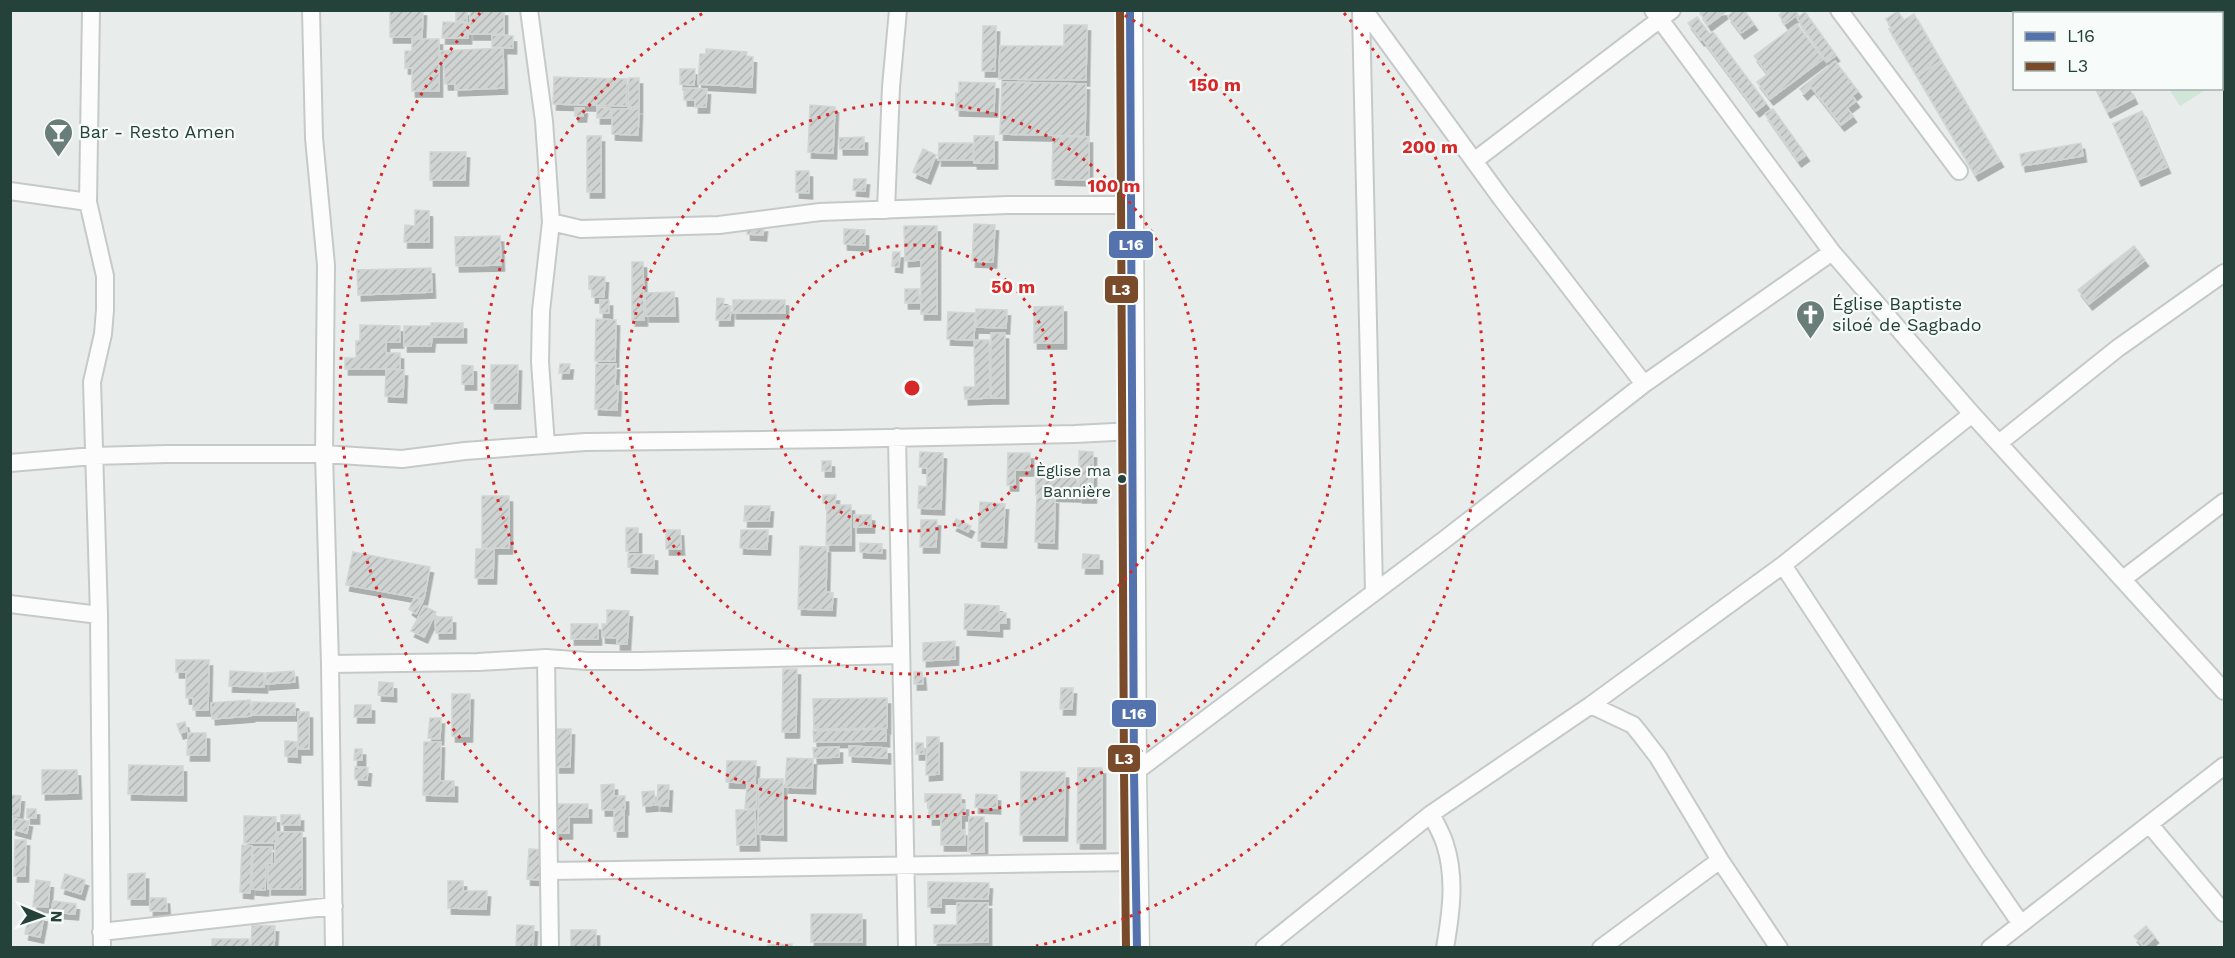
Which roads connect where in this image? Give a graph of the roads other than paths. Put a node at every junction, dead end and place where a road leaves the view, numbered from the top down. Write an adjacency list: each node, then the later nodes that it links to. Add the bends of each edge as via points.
1 (92, 10): 12 (street)
2 (310, 10): 24 (street, via 314,138 326,265)
3 (529, 10): 15 (street, via 544,121)
4 (898, 10): 14 (street)
5 (1130, 10): 13 (main road)
6 (1362, 10): 9 (street); 30 (street)
7 (1839, 10): 10 (street)
8 (1661, 13): 9 (street); 16 (street)
9 (1474, 161): 18 (street)
10 (1959, 171)
11 (10, 191): 12 (street)
12 (88, 202): 25 (street, via 105,276 103,334 92,382)
13 (1131, 205): 14 (street); 20 (main road)
14 (886, 210): 15 (street, via 820,212 719,225 581,229)
15 (551, 222): 23 (street, via 540,352)
16 (1832, 252): 18 (street); 19 (street)
17 (2224, 273): 22 (street, via 2118,348)
18 (1644, 384): 30 (street)
19 (1972, 414): 22 (street); 28 (street)
20 (1133, 431): 21 (street); 39 (main road)
21 (897, 437): 23 (street); 33 (street)
22 (1999, 443): 29 (street)
23 (546, 445): 24 (street, via 402,459)
24 (324, 454): 25 (street); 35 (street)
25 (93, 456): 26 (street); 32 (street)
26 (10, 463)
27 (2224, 502): 29 (street)
28 (1783, 565): 37 (street); 48 (street)
29 (2123, 579): 36 (street)
30 (1374, 591): 39 (street)
31 (10, 604): 32 (street)
32 (99, 615): 49 (street)
33 (901, 655): 34 (street, via 640,661); 44 (street)
34 (546, 658): 35 (street); 45 (street)
35 (330, 664): 46 (street)
36 (2224, 691)
37 (1591, 705): 40 (street); 42 (street, via 1633,725 1658,757)
38 (2224, 766): 41 (street)
39 (1134, 773): 43 (main road)
40 (1431, 814): 54 (street); 55 (street, via 1451,867 1451,910)
41 (2150, 825): 47 (street); 48 (street)
42 (1720, 860): 56 (street); 57 (street)
43 (1136, 862): 44 (street); 53 (main road)
44 (905, 865): 45 (street); 52 (street)
45 (549, 871): 51 (street)
46 (334, 906): 49 (street); 50 (street)
47 (2224, 914)
48 (2021, 924): 58 (street)
49 (102, 940)
50 (334, 948)
51 (550, 948)
52 (907, 948)
53 (1137, 948)
54 (1264, 948)
55 (1445, 948)
56 (1601, 948)
57 (1779, 948)
58 (1990, 948)

